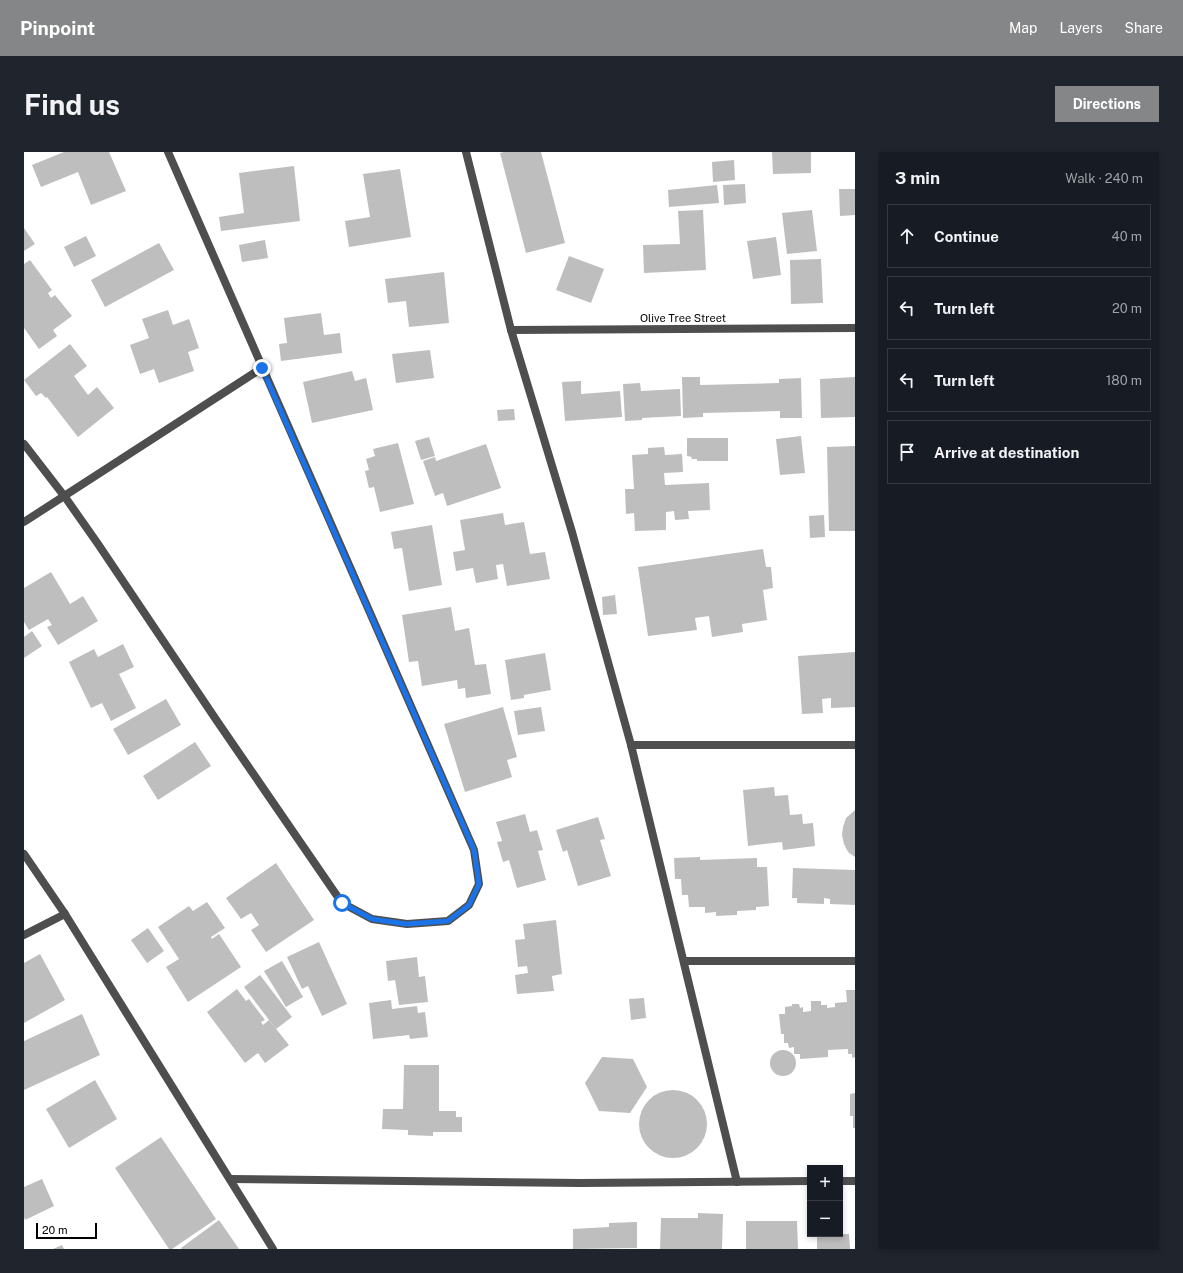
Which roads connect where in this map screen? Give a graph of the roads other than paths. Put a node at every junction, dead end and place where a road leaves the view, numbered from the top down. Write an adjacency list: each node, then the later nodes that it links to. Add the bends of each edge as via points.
1 (168, 152): 5 (street)
2 (466, 152): 4 (street)
3 (855, 328): 4 (street, Olive Tree Street)
4 (511, 330): 9 (street, via 572,532)
5 (262, 368): 7 (street); 7 (street, via 474,850 479,884 469,905 448,921 406,924 372,919 342,903)
6 (24, 444): 7 (street)
7 (65, 496): 8 (street)
8 (24, 522)
9 (632, 745): 10 (street); 14 (street)
10 (855, 746)
11 (24, 854): 12 (street)
12 (65, 914): 13 (street); 16 (street)
13 (24, 935)
14 (684, 961): 15 (street); 20 (street)
15 (855, 962)
16 (230, 1179): 20 (street); 21 (street)
17 (807, 1181): 20 (street)
18 (843, 1181): 19 (street)
19 (855, 1181)
20 (737, 1182)
21 (273, 1249)

